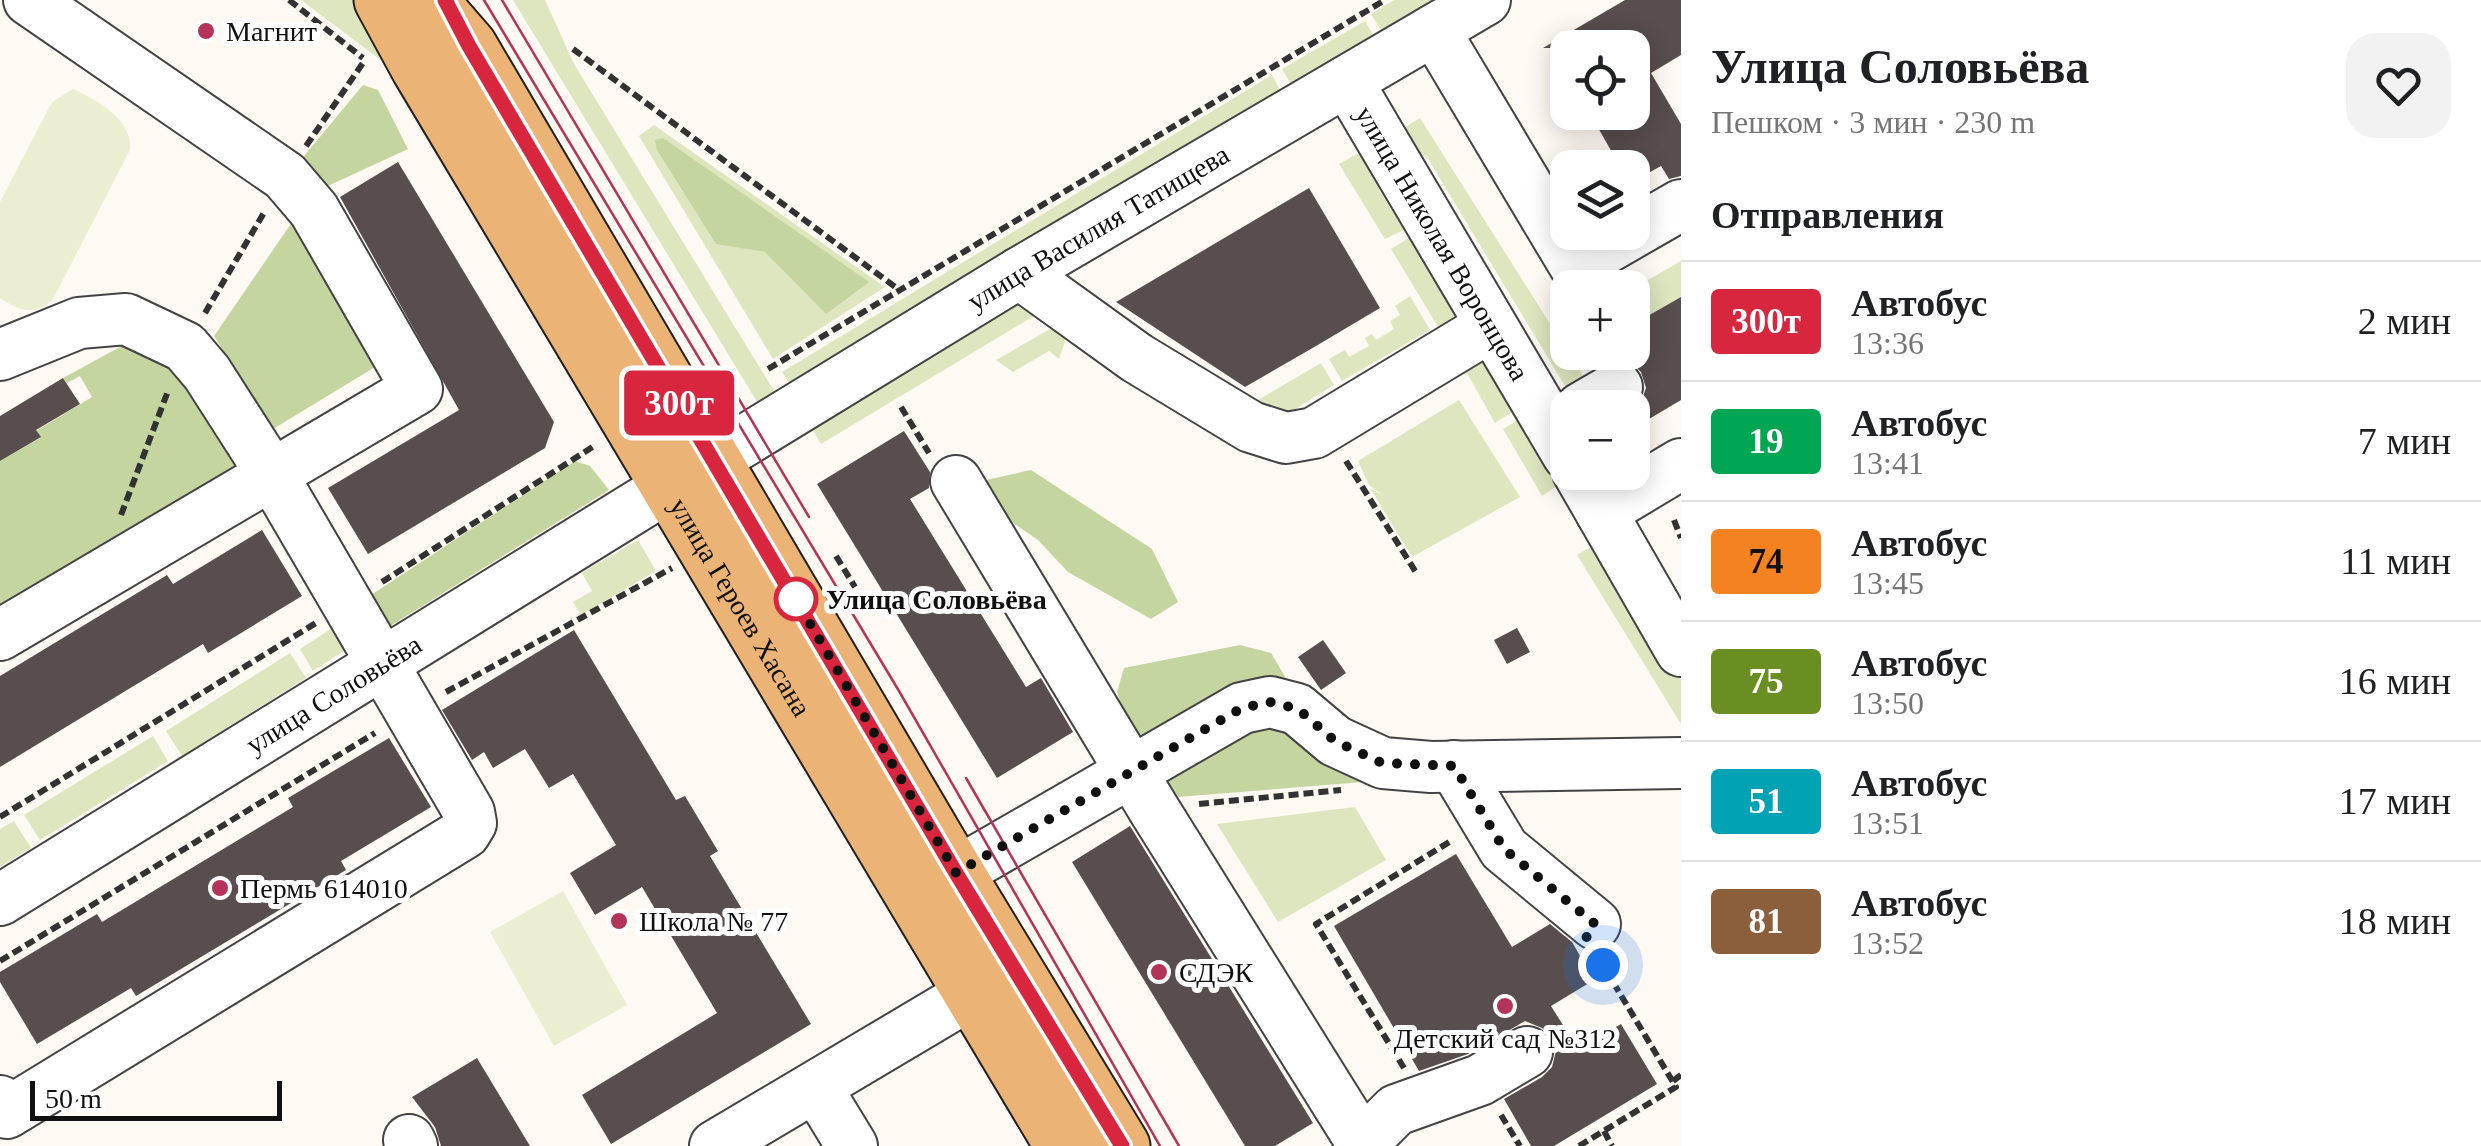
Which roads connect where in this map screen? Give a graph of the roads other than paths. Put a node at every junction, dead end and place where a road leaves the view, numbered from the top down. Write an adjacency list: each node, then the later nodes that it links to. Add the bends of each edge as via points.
1 (29, 0): 16 (street, via 286,176 314,210 417,389)
2 (368, 0): 8 (main road, улица Героев Хасана)
3 (382, 0): 8 (main road, улица Героев Хасана)
4 (429, 0): 6 (main road, улица Героев Хасана)
5 (1485, 0): 7 (street, улица Василия Татищева)
6 (457, 23): 17 (main road, улица Героев Хасана)
7 (1434, 30): 9 (street, улица Василия Татищева); 10 (street, via 1575,266)
8 (418, 68): 17 (main road, улица Героев Хасана)
9 (1347, 81): 11 (street, улица Василия Татищева); 12 (street, улица Николая Воронцова)
10 (1681, 205)
11 (1018, 273): 12 (street, via 1136,358 1251,427 1286,438 1324,426); 17 (street, улица Василия Татищева)
12 (1491, 326): 14 (street, улица Николая Воронцова)
13 (0, 354): 16 (street, via 79,322 126,319 185,347)
14 (1550, 390)
15 (1681, 464): 19 (street)
16 (271, 473): 20 (street); 22 (street)
17 (691, 474): 22 (street, улица Соловьёва); 26 (main road, улица Героев Хасана); 29 (main road, улица Героев Хасана)
18 (956, 481): 25 (street)
19 (1590, 492): 21 (street)
20 (0, 635)
21 (1681, 651)
22 (383, 665): 27 (street, улица Соловьёва); 32 (street, via 469,812 465,833)
23 (1681, 764): 24 (street)
24 (1454, 766): 25 (street, via 1382,763 1335,741 1298,709 1270,702 1242,708); 28 (street, via 1504,849)
25 (1131, 770): 26 (street); 33 (street)
26 (956, 873): 37 (main road, улица Героев Хасана)
27 (0, 900)
28 (1595, 924)
29 (971, 994): 31 (street); 36 (main road, улица Героев Хасана)
30 (1527, 1052): 33 (street, via 1480,1080 1396,1110)
31 (816, 1087): 34 (street); 35 (street)
32 (2, 1110)
33 (1362, 1145)
34 (715, 1146)
35 (852, 1146)
36 (1063, 1146)
37 (1122, 1146)

